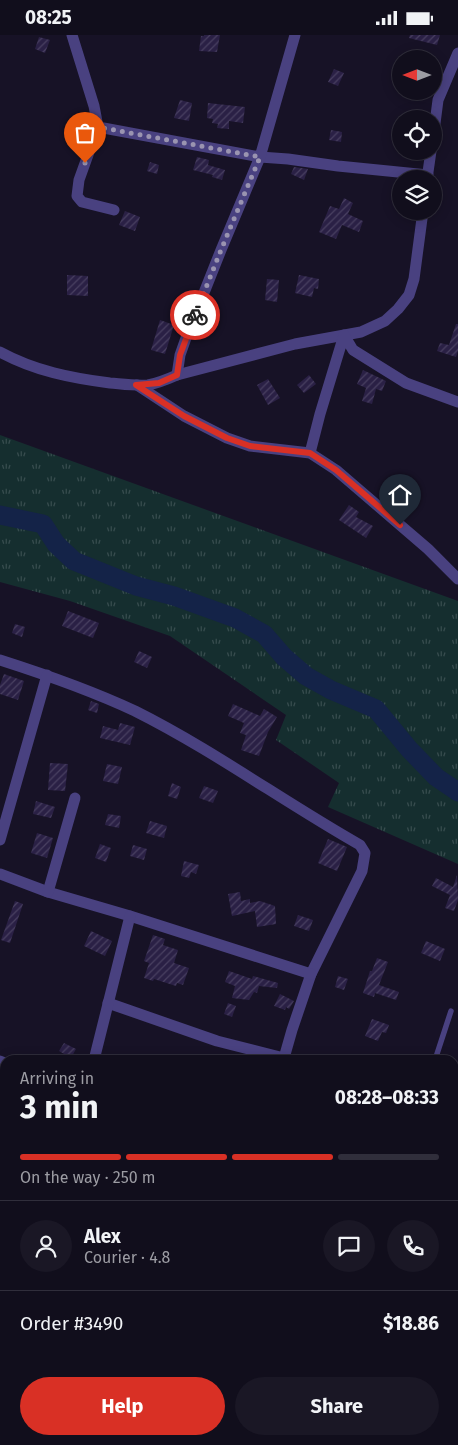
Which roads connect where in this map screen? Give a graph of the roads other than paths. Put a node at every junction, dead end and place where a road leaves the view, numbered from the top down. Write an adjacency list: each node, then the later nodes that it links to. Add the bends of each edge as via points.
1 (72, 35): 5 (street)
2 (294, 35): 6 (street)
3 (458, 53): 4 (street, via 438,99)
4 (437, 110)
5 (98, 127): 6 (street); 8 (street, via 76,192 82,202)
6 (260, 157): 7 (street); 12 (street, via 186,338)
7 (392, 173)
8 (114, 210)
9 (422, 220): 10 (street, via 409,295 385,321 361,332)
10 (344, 335): 12 (street, via 295,344); 14 (street, via 353,350 406,383); 15 (street)
11 (0, 352): 13 (street, via 31,367 59,375)
12 (177, 375): 13 (street, via 159,383)
13 (136, 385): 15 (street, via 184,416 227,438 250,446)
14 (458, 401)
15 (310, 453): 16 (street, via 336,470)
16 (458, 579)
17 (0, 660): 18 (street)
18 (47, 675): 20 (street); 24 (street, via 94,693 172,732 360,845 364,853 362,871)
19 (75, 798): 22 (street)
20 (0, 840)
21 (0, 873): 22 (street)
22 (48, 892): 23 (street)
23 (130, 915): 24 (street); 25 (street)
24 (311, 974): 29 (street)
25 (108, 1003): 27 (street); 28 (street, via 217,1041)
26 (451, 1011): 30 (lane)
27 (95, 1055)
28 (271, 1055)
29 (287, 1055)
30 (438, 1055)

